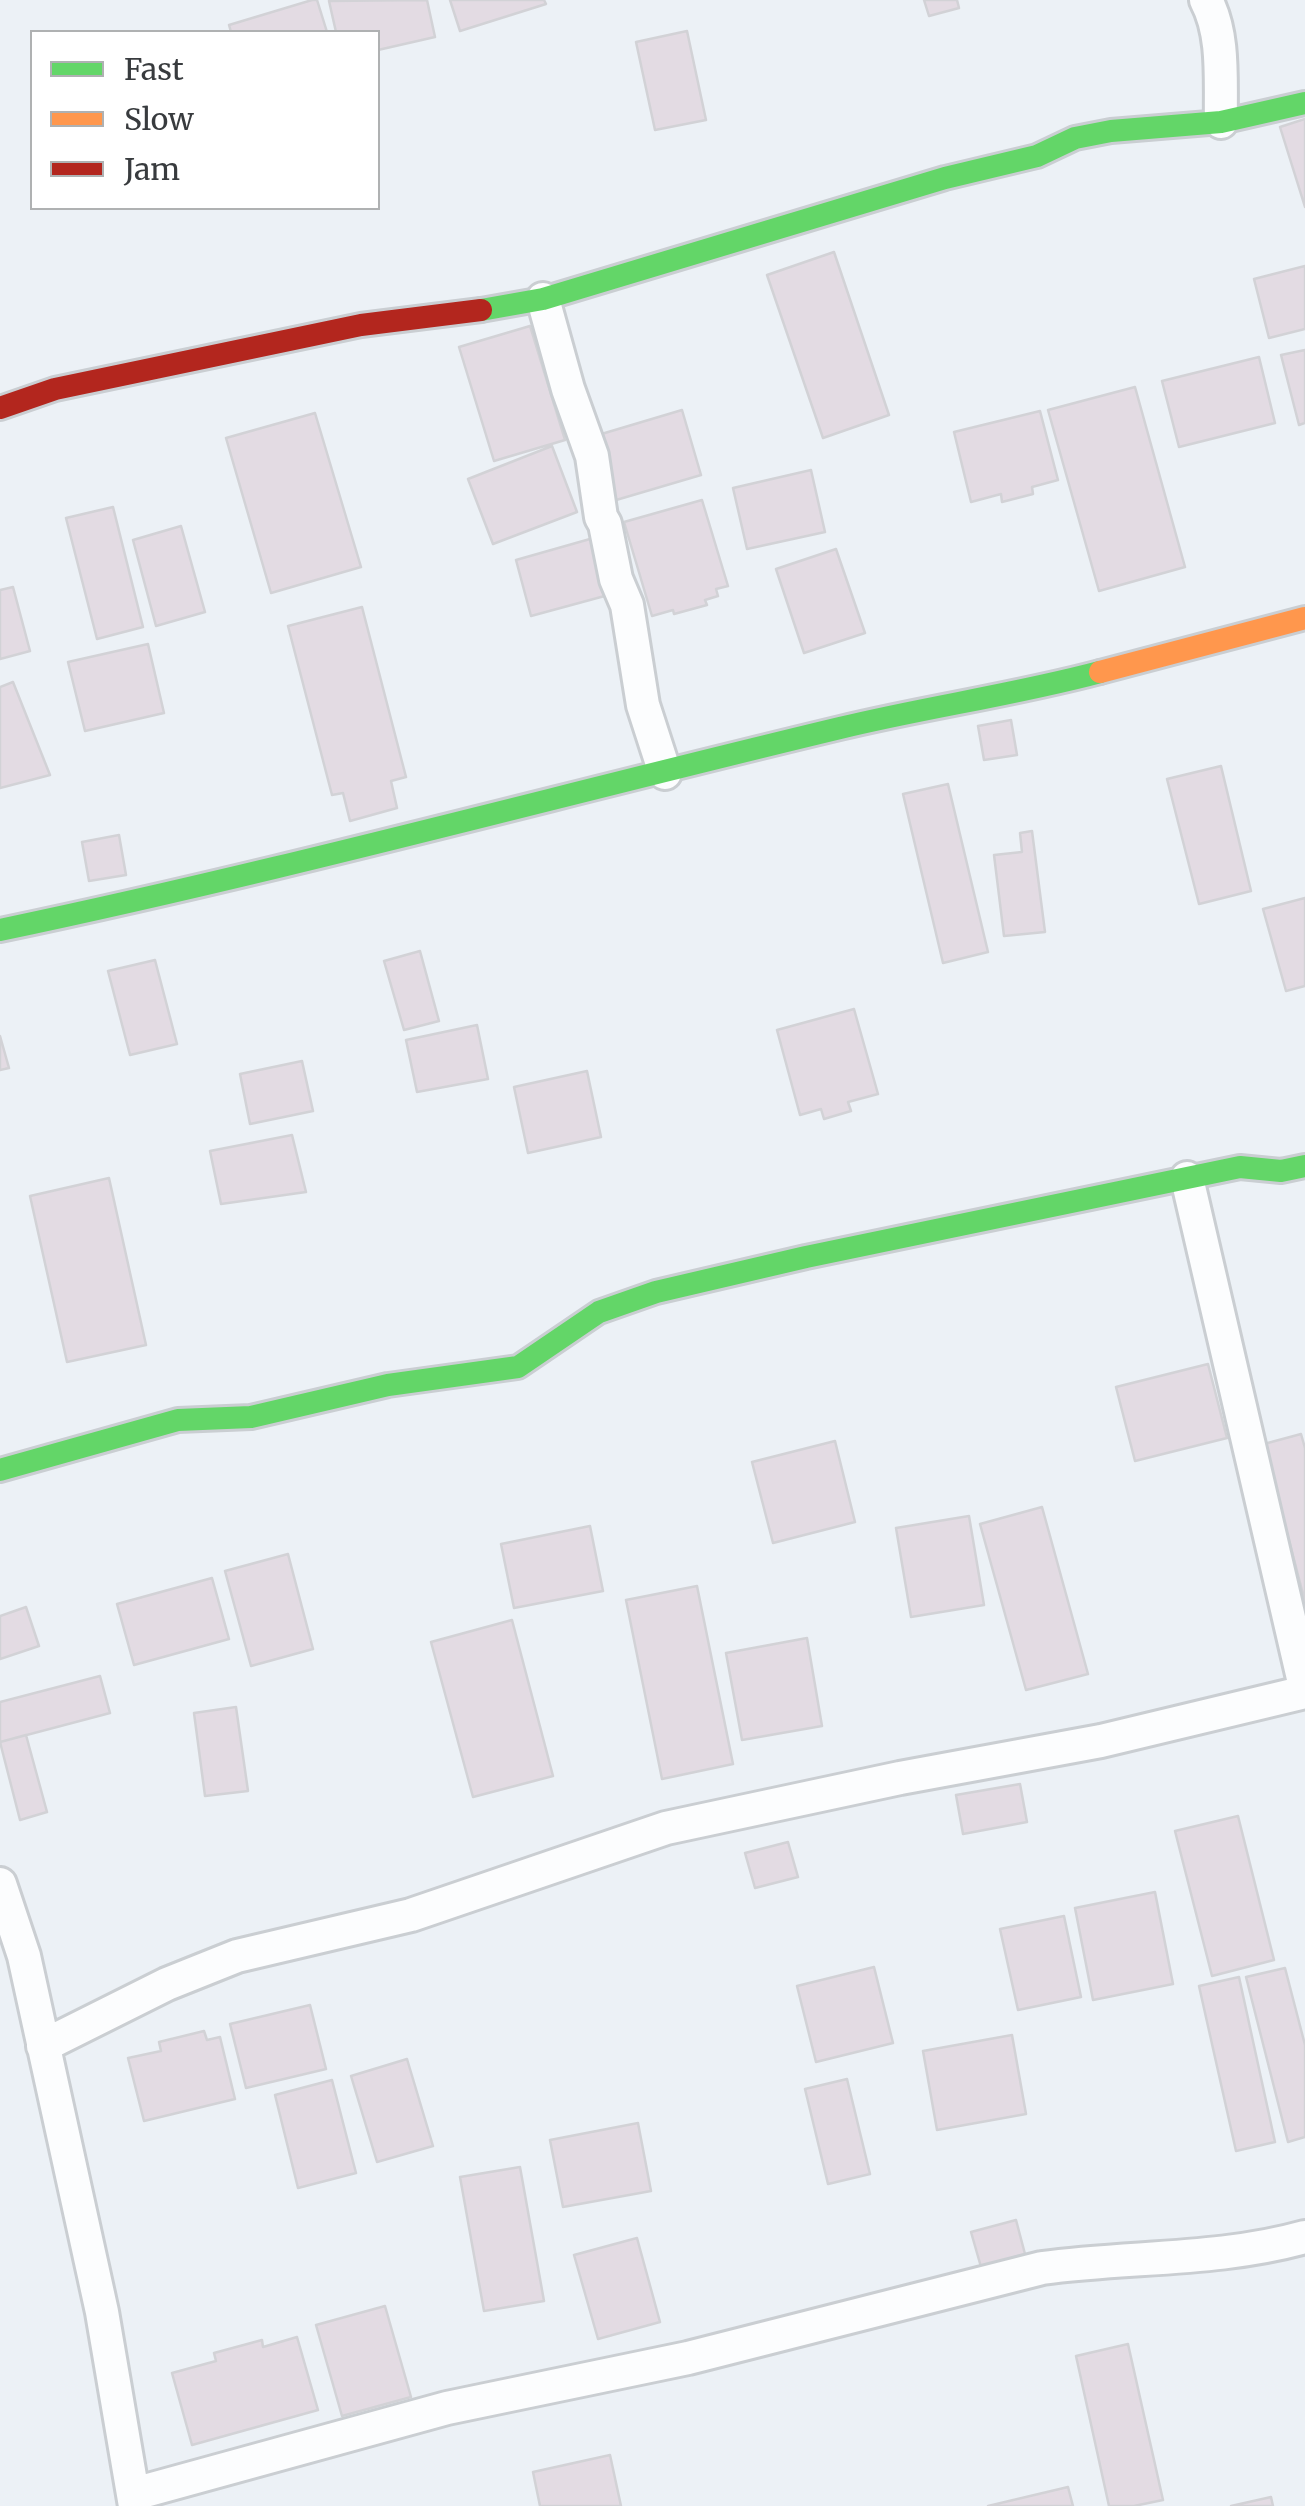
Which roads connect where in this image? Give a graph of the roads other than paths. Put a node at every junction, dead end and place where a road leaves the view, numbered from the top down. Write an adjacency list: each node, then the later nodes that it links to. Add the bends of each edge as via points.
1 (1206, 0): 3 (street, via 1220,58)
2 (1305, 103): 3 (street)
3 (1221, 122): 4 (street, via 1075,138 1037,156)
4 (543, 299): 5 (street, via 342,329 55,389); 7 (street, via 592,456 601,518 627,604 642,705)
5 (0, 408)
6 (1305, 618): 7 (street, via 1039,688)
7 (666, 773): 8 (street)
8 (0, 930)
9 (1305, 1166): 10 (street, via 1282,1172 1240,1167)
10 (1187, 1178): 11 (street, via 656,1292 599,1312 518,1367 388,1385 251,1417 178,1420); 12 (street)
11 (0, 1470)
12 (1305, 1689): 14 (street, via 1101,1741 666,1828 411,1915 237,1956)
13 (0, 1884): 14 (street)
14 (44, 2046): 16 (street)
15 (1305, 2237): 16 (street, via 1263,2249 1042,2268 688,2358 447,2408)
16 (135, 2500)

